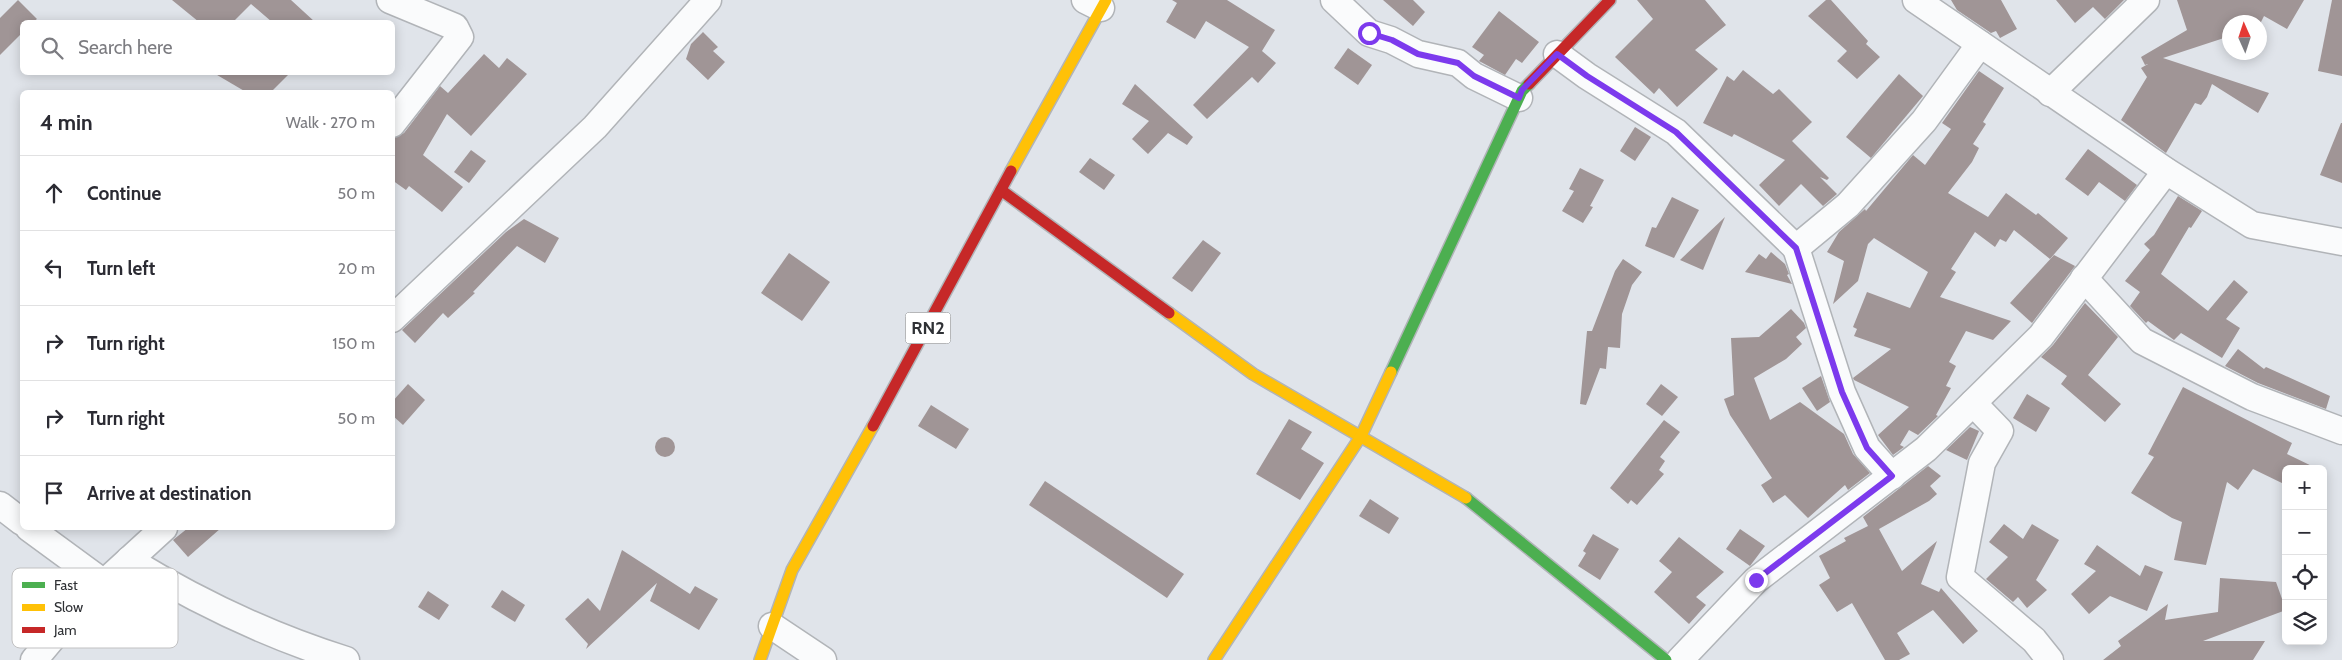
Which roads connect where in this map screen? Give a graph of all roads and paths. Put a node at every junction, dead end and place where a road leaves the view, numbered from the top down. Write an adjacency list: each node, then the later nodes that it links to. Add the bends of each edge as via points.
1 (390, 0): 12 (street, via 454,27 460,38)
2 (708, 0): 18 (street, via 595,127)
3 (1334, 0): 11 (street, via 1369,33 1392,40 1418,54 1458,63 1474,76)
4 (1610, 0): 9 (main road)
5 (1916, 0): 8 (street)
6 (2146, 0): 10 (street)
7 (1097, 3): 14 (main road, RN2)
8 (1980, 44): 10 (street); 16 (street, via 1918,128 1848,205)
9 (1557, 54): 11 (main road, via 1522,90); 16 (street, via 1676,132)
10 (2050, 93): 13 (street)
11 (1519, 98): 21 (main road)
12 (395, 120)
13 (2166, 171): 15 (street, via 2252,224); 17 (street)
14 (1001, 190): 21 (main road, via 1253,374); 32 (main road, RN2, via 792,570)
15 (2342, 242)
16 (1796, 248): 22 (street, via 1842,392 1867,448)
17 (2084, 278): 19 (street, via 2040,336); 20 (street, via 2142,341 2252,397)
18 (395, 316)
19 (1973, 403): 22 (street, via 1926,449); 41 (street, via 2000,431 1982,463 1960,577 2034,640)
20 (2342, 431)
21 (1361, 436): 35 (main road, via 1462,495); 40 (main road)
22 (1892, 476): 35 (street, via 1756,580)
23 (0, 505): 24 (street)
24 (20, 520)
25 (32, 530): 28 (street)
26 (162, 530): 27 (street)
27 (129, 560): 29 (street); 30 (street)
28 (84, 568)
29 (120, 568)
30 (143, 568)
31 (178, 589): 34 (street)
32 (772, 626): 38 (main road, RN2); 39 (street)
33 (44, 648): 36 (street)
34 (313, 655): 37 (street)
35 (1665, 659)
36 (34, 660)
37 (346, 660)
38 (760, 660)
39 (823, 660)
40 (1214, 660)
41 (2050, 660)

